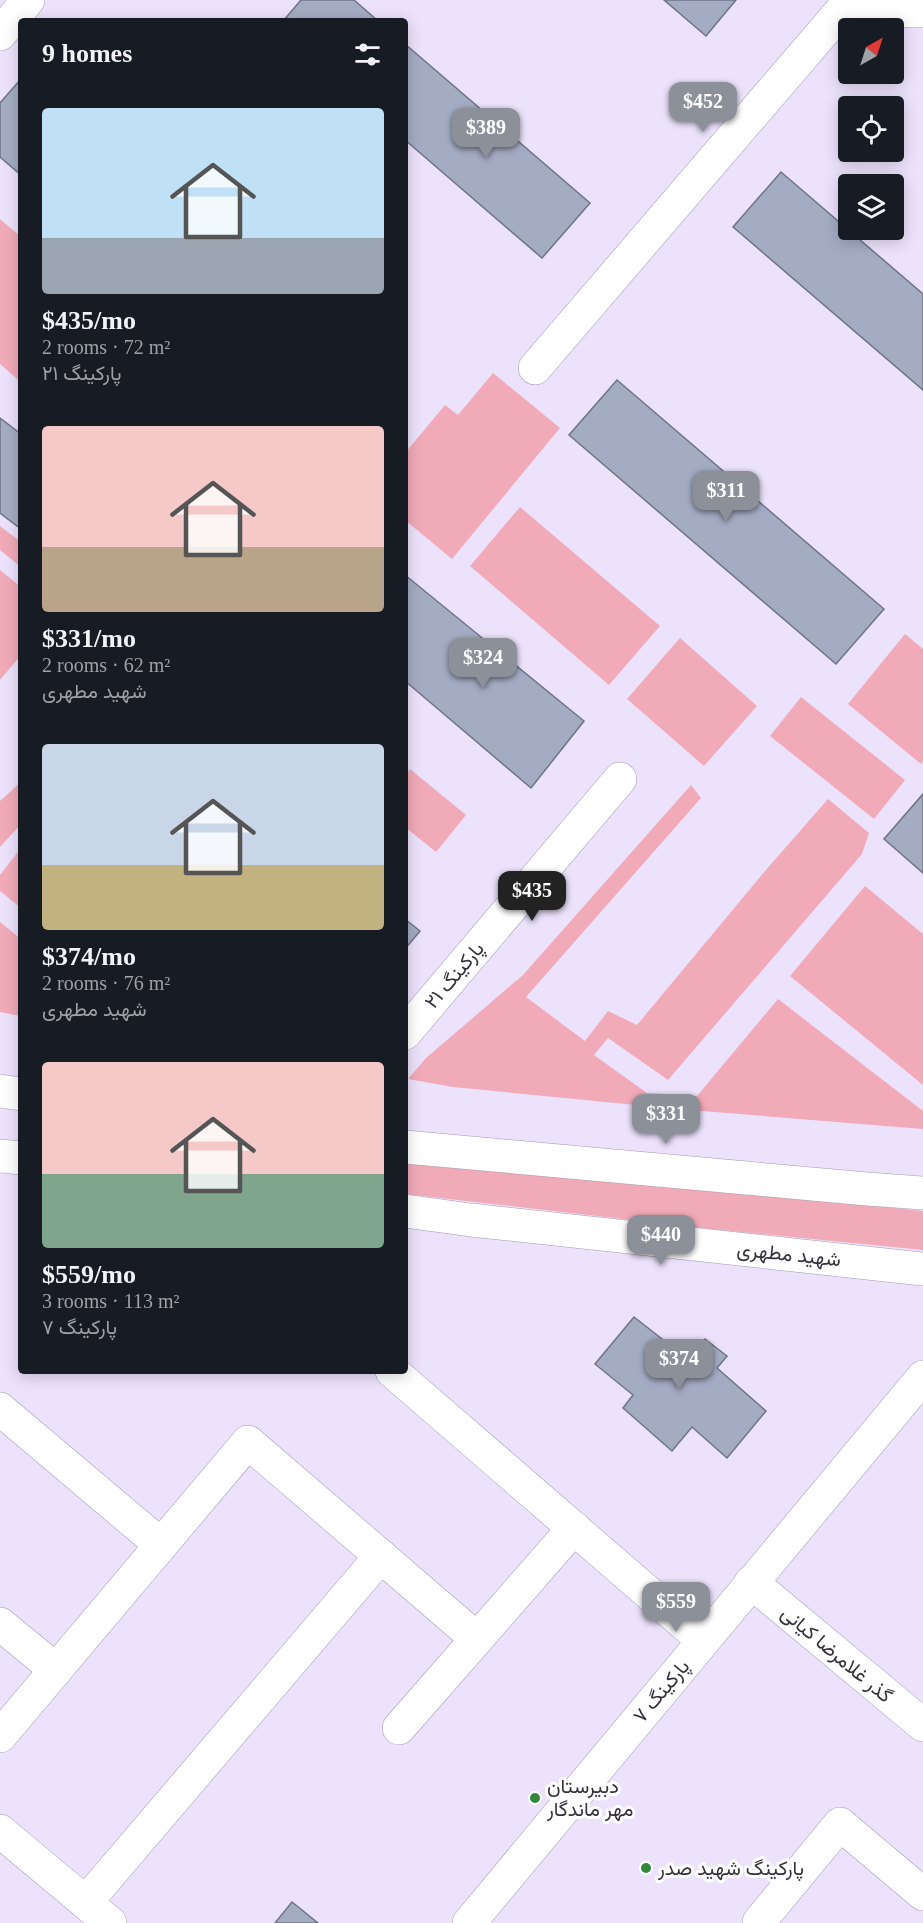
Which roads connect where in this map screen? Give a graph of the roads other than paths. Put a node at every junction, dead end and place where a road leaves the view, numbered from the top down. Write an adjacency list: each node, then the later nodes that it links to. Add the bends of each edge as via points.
1 (28, 0): 3 (street)
2 (923, 11): 4 (street, via 842,10)
3 (0, 34)
4 (535, 368)
5 (620, 778): 6 (street, پارکینگ ۲۱)
6 (408, 1029)
7 (0, 1091): 8 (street)
8 (18, 1094)
9 (408, 1147): 12 (street)
10 (0, 1156): 11 (street)
11 (18, 1158)
12 (923, 1193)
13 (408, 1211): 14 (street, شهید مطهری)
14 (923, 1269)
15 (395, 1374): 18 (street)
16 (923, 1377): 21 (street, پارکینگ ۷)
17 (0, 1409): 19 (street)
18 (574, 1528): 23 (street); 24 (street)
19 (161, 1545): 20 (street, via 248,1442); 25 (street)
20 (381, 1557): 23 (street); 31 (street)
21 (751, 1582): 24 (street, پارکینگ ۷); 26 (street, گذر غلامرضا کیانی)
22 (0, 1624): 25 (street)
23 (477, 1639): 27 (street)
24 (703, 1640): 34 (street, پارکینگ ۷)
25 (56, 1670): 28 (street)
26 (923, 1725)
27 (399, 1728)
28 (0, 1736)
29 (0, 1831): 31 (street)
30 (923, 1894): 32 (street, via 840,1824)
31 (86, 1902): 33 (street)
32 (759, 1922)
33 (110, 1923)
34 (469, 1923)

